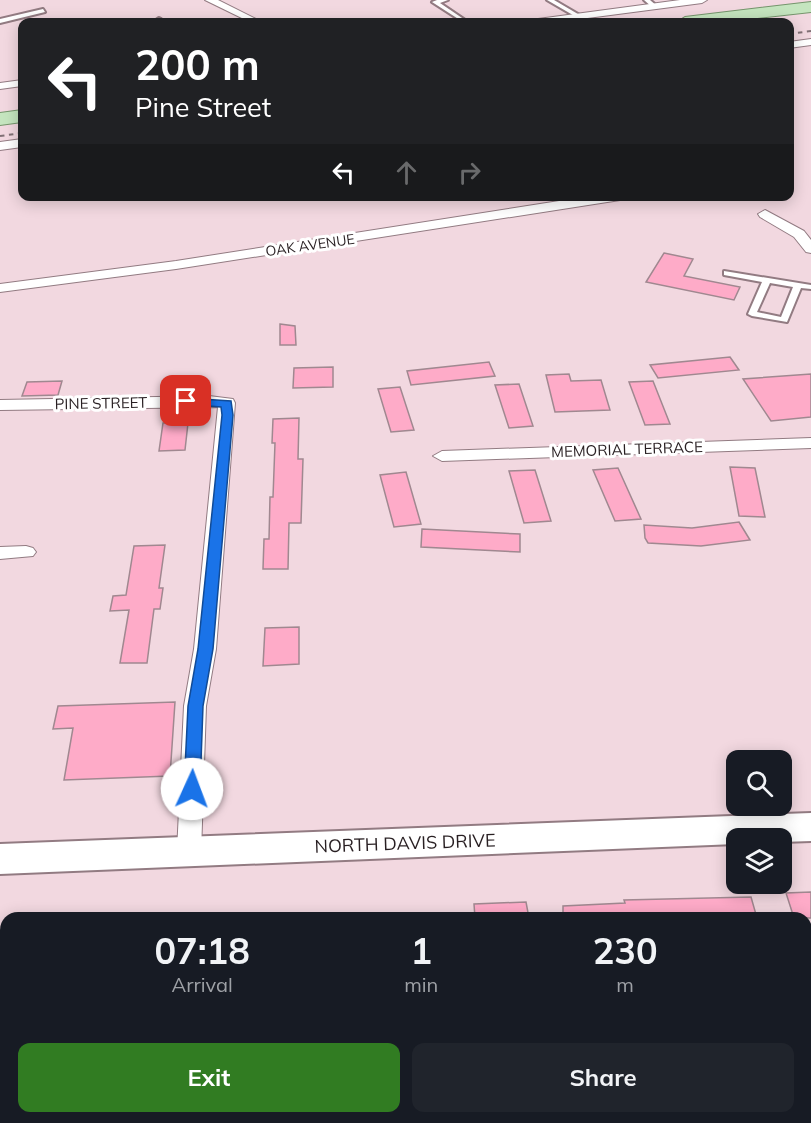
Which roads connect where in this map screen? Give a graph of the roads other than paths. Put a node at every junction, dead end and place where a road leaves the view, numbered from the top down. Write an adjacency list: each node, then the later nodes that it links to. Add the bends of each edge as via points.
1 (210, 0): 10 (street)
2 (445, 0): 11 (lane, via 435,2)
3 (550, 0): 9 (lane)
4 (702, 0): 5 (street)
5 (651, 3): 9 (street)
6 (811, 7): 13 (main road)
7 (43, 11): 15 (lane)
8 (811, 16): 14 (main road)
9 (580, 17): 12 (street)
10 (248, 18)
11 (460, 18)
12 (572, 18)
13 (719, 18)
14 (794, 18)
15 (0, 21)
16 (811, 42): 17 (street)
17 (794, 44)
18 (0, 77): 19 (street)
19 (11, 84)
20 (18, 105): 21 (main road)
21 (0, 107)
22 (18, 117): 23 (main road)
23 (0, 119)
24 (18, 144): 25 (street)
25 (0, 146)
26 (522, 201): 28 (street)
27 (588, 201): 28 (street, OAK AVENUE)
28 (530, 210): 35 (street, OAK AVENUE)
29 (765, 214): 30 (street, via 799,234)
30 (811, 249)
31 (727, 273): 32 (lane)
32 (767, 280): 33 (lane); 33 (lane, via 752,314 784,320)
33 (798, 285): 34 (lane)
34 (811, 287)
35 (0, 288)
36 (0, 405): 42 (street, PINE STREET, via 209,400 226,403 228,415 205,649 195,706)
37 (811, 443): 38 (street, MEMORIAL TERRACE)
38 (442, 456)
39 (26, 552): 40 (street)
40 (0, 553)
41 (811, 827): 42 (main road, NORTH DAVIS DRIVE)
42 (189, 852): 43 (main road, NORTH DAVIS DRIVE)
43 (0, 859)

